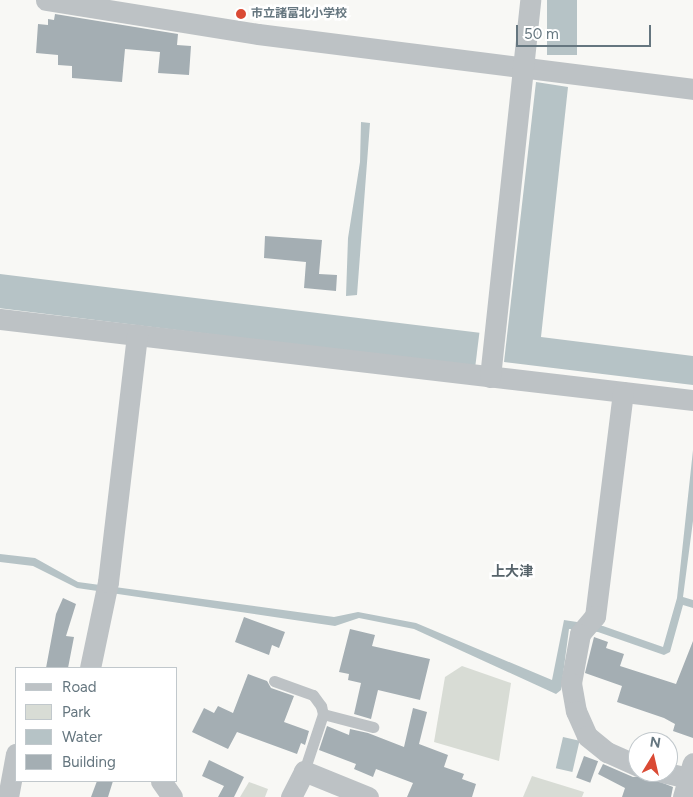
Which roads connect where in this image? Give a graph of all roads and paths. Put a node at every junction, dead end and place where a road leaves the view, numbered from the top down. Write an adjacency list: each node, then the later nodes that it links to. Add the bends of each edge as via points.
1 (46, 0): 3 (street, via 258,34)
2 (530, 0): 3 (street)
3 (521, 69): 4 (street); 7 (street)
4 (693, 89)
5 (0, 319): 6 (street)
6 (137, 335): 7 (street); 10 (street, via 106,589)
7 (490, 376): 8 (street)
8 (623, 392): 9 (street); 15 (street, via 594,616 585,628 571,683 576,711 587,736 607,752)
9 (693, 400)
10 (90, 667)
11 (274, 682): 12 (lane, via 313,695)
12 (323, 714): 13 (lane); 16 (lane)
13 (373, 727)
14 (15, 759): 18 (street)
15 (628, 761)
16 (304, 771): 20 (street); 21 (street)
17 (163, 782): 19 (street)
18 (8, 797)
19 (172, 797)
20 (291, 797)
21 (368, 797)

